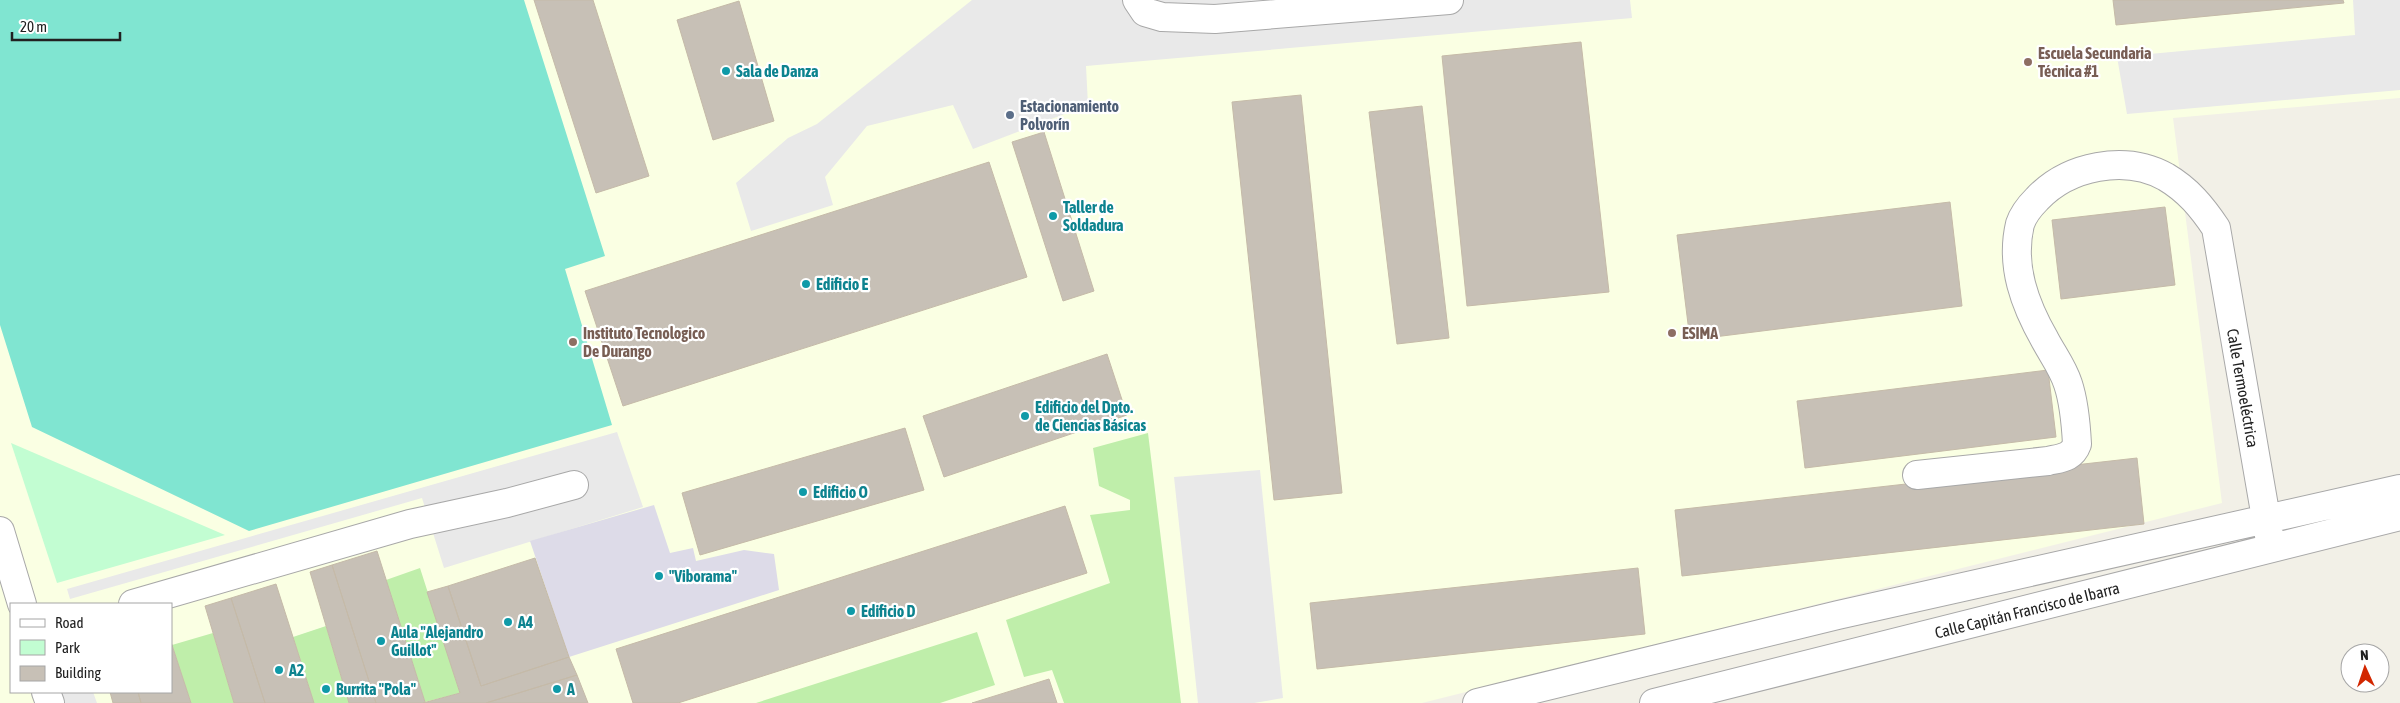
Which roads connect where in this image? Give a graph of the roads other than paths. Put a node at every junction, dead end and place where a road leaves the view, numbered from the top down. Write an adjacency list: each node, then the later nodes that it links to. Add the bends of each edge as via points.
1 (1137, 0): 2 (street, via 1146,12 1162,17 1215,19)
2 (1449, 0)
3 (1917, 475): 7 (street, Calle Termoeléctrica, via 2048,461 2074,453 2077,438 2068,384 2026,306 2018,268 2021,223 2048,187 2068,174 2101,166 2136,167 2165,177 2186,191 2201,205 2216,228)
4 (574, 485): 11 (street, via 410,524)
5 (2400, 489): 7 (street)
6 (2400, 516): 9 (street, Calle Capitán Francisco de Ibarra)
7 (2266, 520): 9 (street, Calle Termoeléctrica); 12 (street, via 1838,615)
8 (0, 532): 10 (street)
9 (2272, 547): 13 (street, Calle Capitán Francisco de Ibarra)
10 (22, 603)
11 (136, 603)
12 (1477, 703)
13 (1654, 703)

